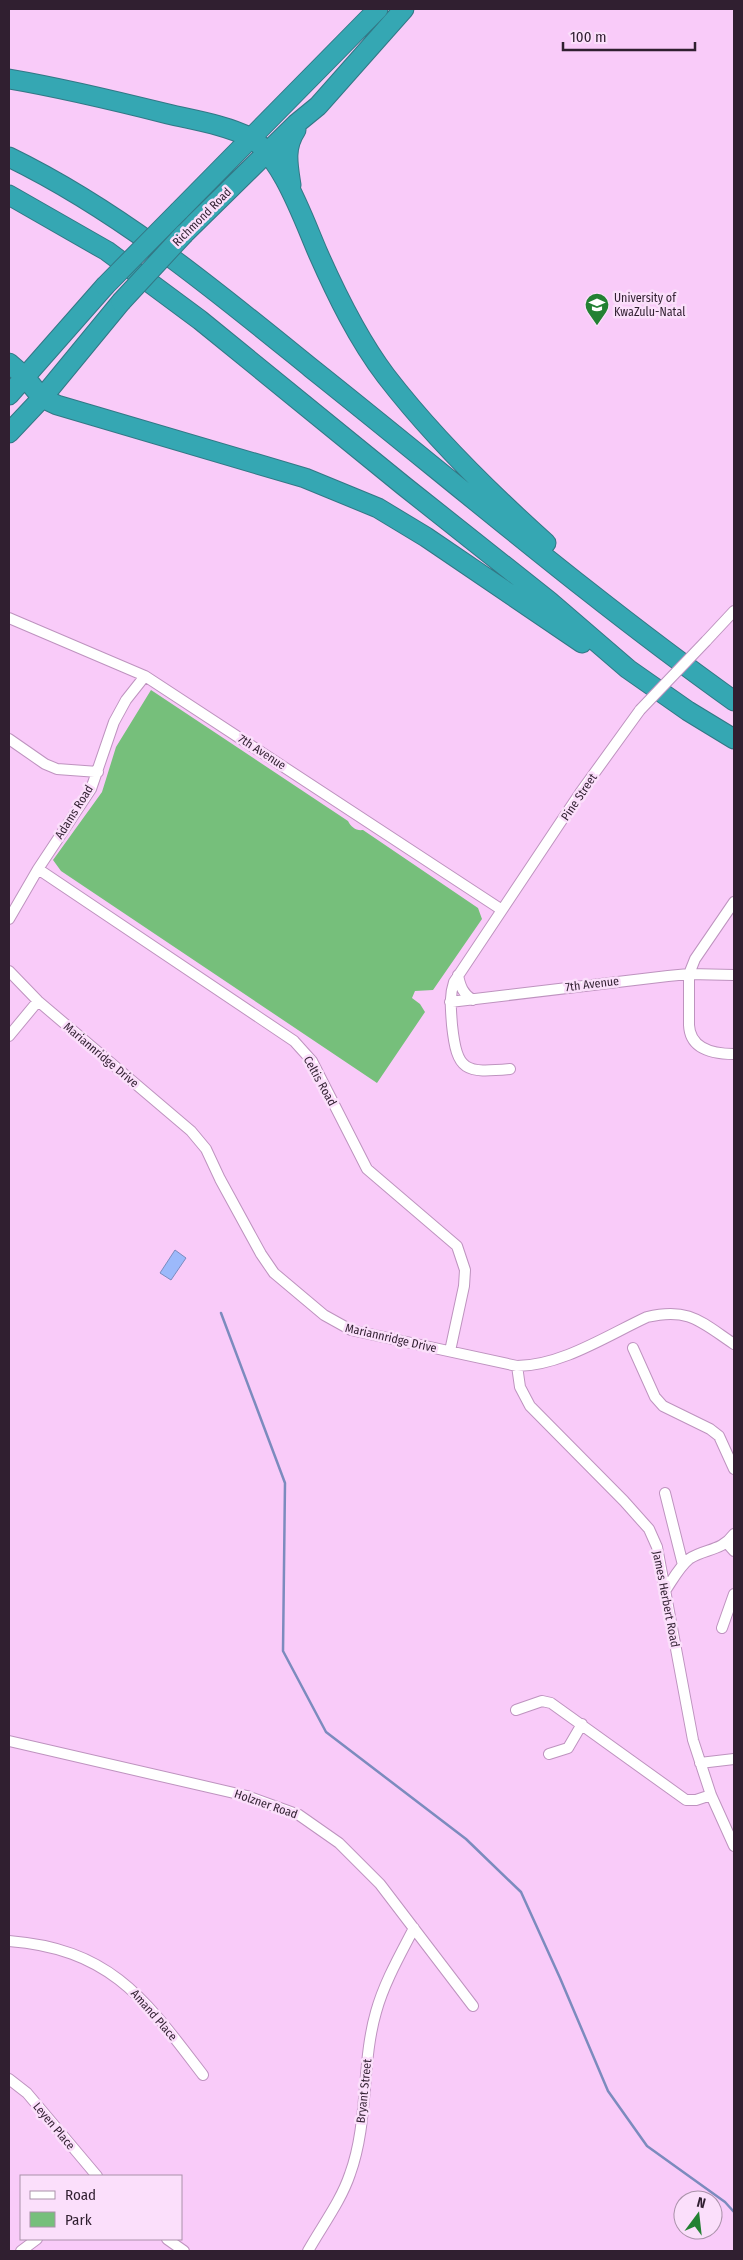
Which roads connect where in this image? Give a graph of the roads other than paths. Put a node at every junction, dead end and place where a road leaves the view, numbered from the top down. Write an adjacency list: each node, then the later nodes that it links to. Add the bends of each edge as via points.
1 (378, 9): 5 (highway, Richmond Road)
2 (404, 9): 4 (highway, Richmond Road)
3 (9, 79): 5 (highway, via 207,123)
4 (318, 106): 6 (highway, Richmond Road); 8 (highway, via 294,132 287,146)
5 (249, 138): 6 (highway); 11 (highway, Richmond Road, bridge, via 105,286)
6 (267, 154): 8 (highway); 13 (highway, Richmond Road, bridge, via 184,234)
7 (9, 157): 17 (highway, via 135,232 219,294)
8 (292, 191): 17 (highway, via 332,284 360,337 386,375 468,469 557,553 644,627)
9 (9, 195): 18 (highway, via 107,251 200,320 549,601)
10 (9, 362): 11 (highway)
11 (24, 376): 12 (highway, Richmond Road); 13 (highway)
12 (9, 395)
13 (42, 398): 14 (highway, Richmond Road); 18 (highway, via 305,478 378,508 597,654)
14 (9, 433)
15 (734, 611): 26 (street, Pine Street, bridge, via 640,710)
16 (9, 618): 19 (street, 7th Avenue)
17 (651, 642): 20 (highway)
18 (628, 669): 22 (highway)
19 (145, 676): 23 (street, Adams Road, via 114,722); 26 (street, 7th Avenue)
20 (734, 701)
21 (9, 739): 23 (street, via 57,769)
22 (734, 739)
23 (98, 772): 24 (street, Adams Road, via 91,789)
24 (38, 869): 27 (street, Adams Road); 40 (street, Celtis Road, via 294,1041 312,1060 367,1169 457,1246 465,1270 464,1286)
25 (734, 902): 29 (street, via 695,959)
26 (502, 910): 30 (street, Pine Street)
27 (9, 919)
28 (9, 971): 33 (street, Mariannridge Drive)
29 (689, 974): 31 (street, 7th Avenue); 32 (street, 7th Avenue); 36 (street, via 690,1034 694,1042 709,1052)
30 (458, 975): 32 (street, via 460,985); 34 (street, Pine Street)
31 (734, 975)
32 (473, 1000): 34 (street, 7th Avenue)
33 (38, 1001): 35 (street); 40 (street, Mariannridge Drive, via 191,1131 206,1150 261,1254 286,1284 333,1321 351,1330)
34 (450, 1002): 37 (street, via 454,1044 460,1061 484,1071)
35 (9, 1036)
36 (734, 1054)
37 (510, 1068)
38 (734, 1344): 41 (street, Mariannridge Drive, via 685,1314 661,1314 647,1317 564,1356 541,1364)
39 (633, 1348): 42 (street, via 655,1397 663,1406 719,1436)
40 (450, 1351): 41 (street, Mariannridge Drive)
41 (517, 1366): 47 (street, James Herbert Road, via 520,1387 530,1406 649,1529 657,1547)
42 (734, 1469)
43 (665, 1493): 46 (street)
44 (734, 1534): 45 (street)
45 (730, 1547): 46 (street, via 691,1558)
46 (683, 1565): 47 (street)
47 (665, 1591): 55 (street, James Herbert Road)
48 (734, 1594): 49 (street)
49 (722, 1628)
50 (516, 1710): 51 (street, via 546,1702)
51 (582, 1724): 53 (street, via 568,1748); 56 (street, via 686,1800)
52 (9, 1741): 58 (street, Holzner Road, via 247,1796 299,1816 320,1828 358,1861)
53 (549, 1754)
54 (734, 1759): 55 (street)
55 (700, 1762): 56 (street, James Herbert Road)
56 (711, 1795): 57 (street, James Herbert Road)
57 (734, 1846)
58 (414, 1928): 60 (street, Holzner Road); 68 (street, Bryant Street, via 376,2012 360,2130 350,2174)
59 (9, 1942): 61 (street, Amand Place, via 60,1949 97,1964 129,1986 161,2019)
60 (473, 2006)
61 (203, 2075)
62 (9, 2079): 63 (street, Leyen Place, via 27,2094)
63 (96, 2175)
64 (36, 2240): 66 (street)
65 (168, 2240): 67 (street)
66 (21, 2251)
67 (184, 2251)
68 (308, 2251)

